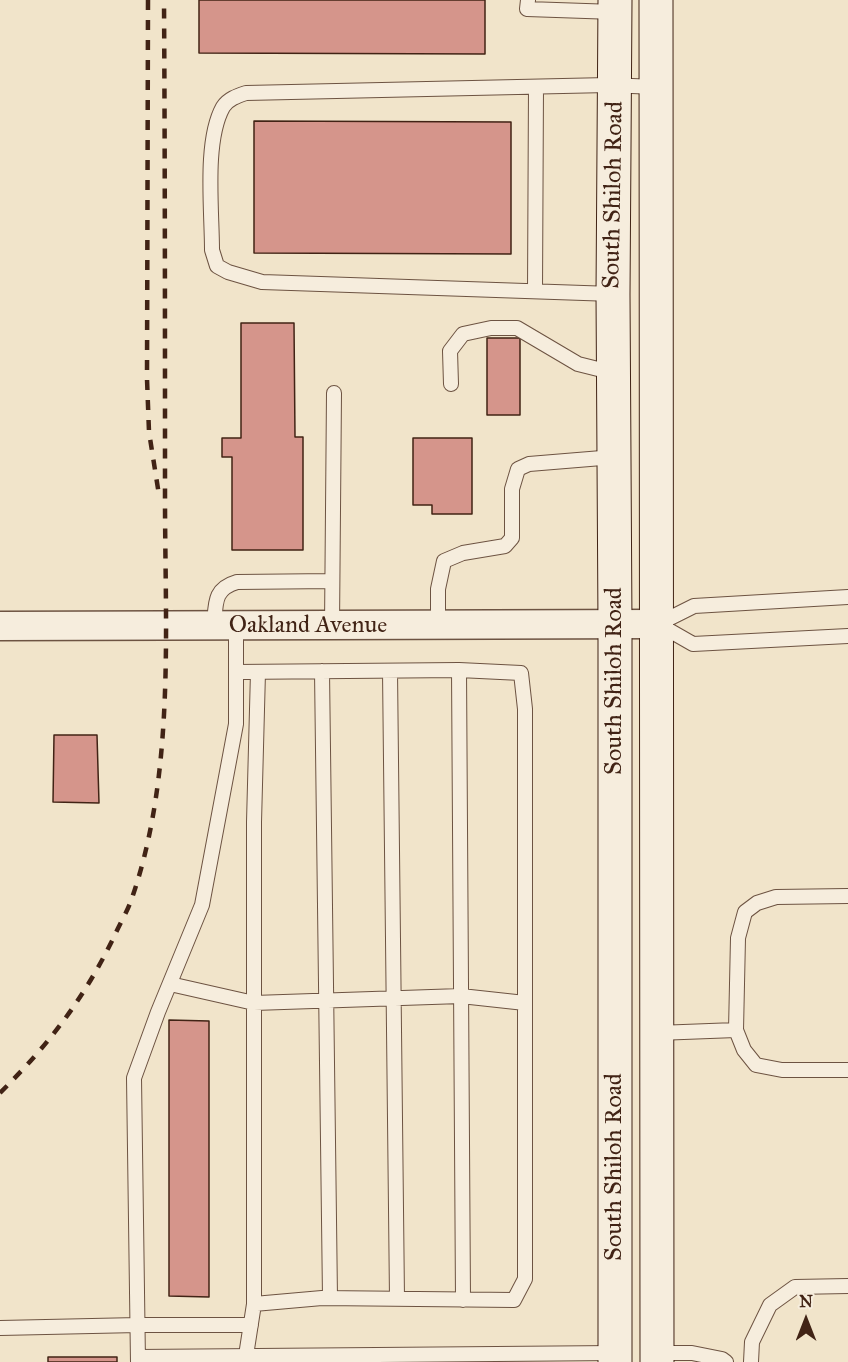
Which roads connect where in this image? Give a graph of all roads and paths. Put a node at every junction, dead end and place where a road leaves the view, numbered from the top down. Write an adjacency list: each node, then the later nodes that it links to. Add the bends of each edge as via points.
1 (528, 0): 3 (lane, via 527,9)
2 (656, 0): 6 (main road, South Shiloh Road)
3 (615, 6): 4 (main road, South Shiloh Road)
4 (615, 86): 5 (lane); 6 (lane); 8 (main road, South Shiloh Road)
5 (536, 87): 7 (lane); 7 (lane, via 246,93 224,106 212,148 212,250 217,266 228,272 262,282)
6 (656, 87): 15 (main road, South Shiloh Road)
7 (535, 291): 8 (lane)
8 (613, 294): 9 (main road, South Shiloh Road)
9 (614, 373): 10 (lane, via 578,364 518,328 491,328 463,334 450,351); 12 (main road, South Shiloh Road)
10 (451, 384)
11 (334, 393): 13 (lane)
12 (614, 457): 16 (lane, via 529,464 518,469 512,489 512,538 505,546 463,553 444,561 438,589); 17 (main road, South Shiloh Road)
13 (332, 581): 19 (lane, via 225,585 218,595); 20 (lane)
14 (848, 597): 15 (lane, via 694,606)
15 (658, 624): 17 (street, Oakland Avenue); 21 (lane, via 693,644); 35 (main road, South Shiloh Road)
16 (438, 625): 17 (street, Oakland Avenue); 20 (street, Oakland Avenue)
17 (615, 625): 45 (main road, South Shiloh Road)
18 (0, 626): 19 (street, Oakland Avenue)
19 (225, 626): 20 (street, Oakland Avenue); 25 (lane)
20 (332, 626)
21 (848, 636)
22 (459, 670): 24 (lane); 29 (lane); 33 (lane, via 521,673 525,709)
23 (322, 671): 24 (lane); 26 (lane); 31 (lane)
24 (390, 671): 30 (lane)
25 (236, 672): 26 (lane); 28 (lane, via 236,724 202,905)
26 (258, 672): 32 (lane)
27 (848, 896): 34 (lane, via 776,897 745,912 738,938)
28 (170, 984): 32 (lane); 42 (lane, via 134,1078)
29 (461, 996): 30 (lane); 33 (lane); 40 (lane)
30 (394, 999): 31 (lane); 39 (lane)
31 (326, 1000): 32 (lane); 38 (lane)
32 (254, 1003): 41 (lane)
33 (525, 1003): 40 (lane, via 525,1279 514,1300)
34 (736, 1030): 35 (lane); 36 (lane, via 756,1065 782,1070)
35 (657, 1033): 46 (main road, South Shiloh Road)
36 (848, 1070)
37 (848, 1286): 51 (lane, via 795,1287 770,1305 752,1342)
38 (330, 1298): 39 (lane); 41 (lane)
39 (397, 1298): 40 (lane)
40 (463, 1300)
41 (254, 1304): 43 (lane)
42 (138, 1324): 43 (lane); 44 (lane); 49 (lane)
43 (251, 1325): 47 (lane)
44 (0, 1328)
45 (615, 1358): 46 (main road); 48 (lane)
46 (657, 1358): 50 (lane, via 692,1353)
47 (245, 1359): 48 (lane); 49 (lane)
48 (387, 1359)
49 (138, 1360)
50 (726, 1362)
51 (751, 1362)

